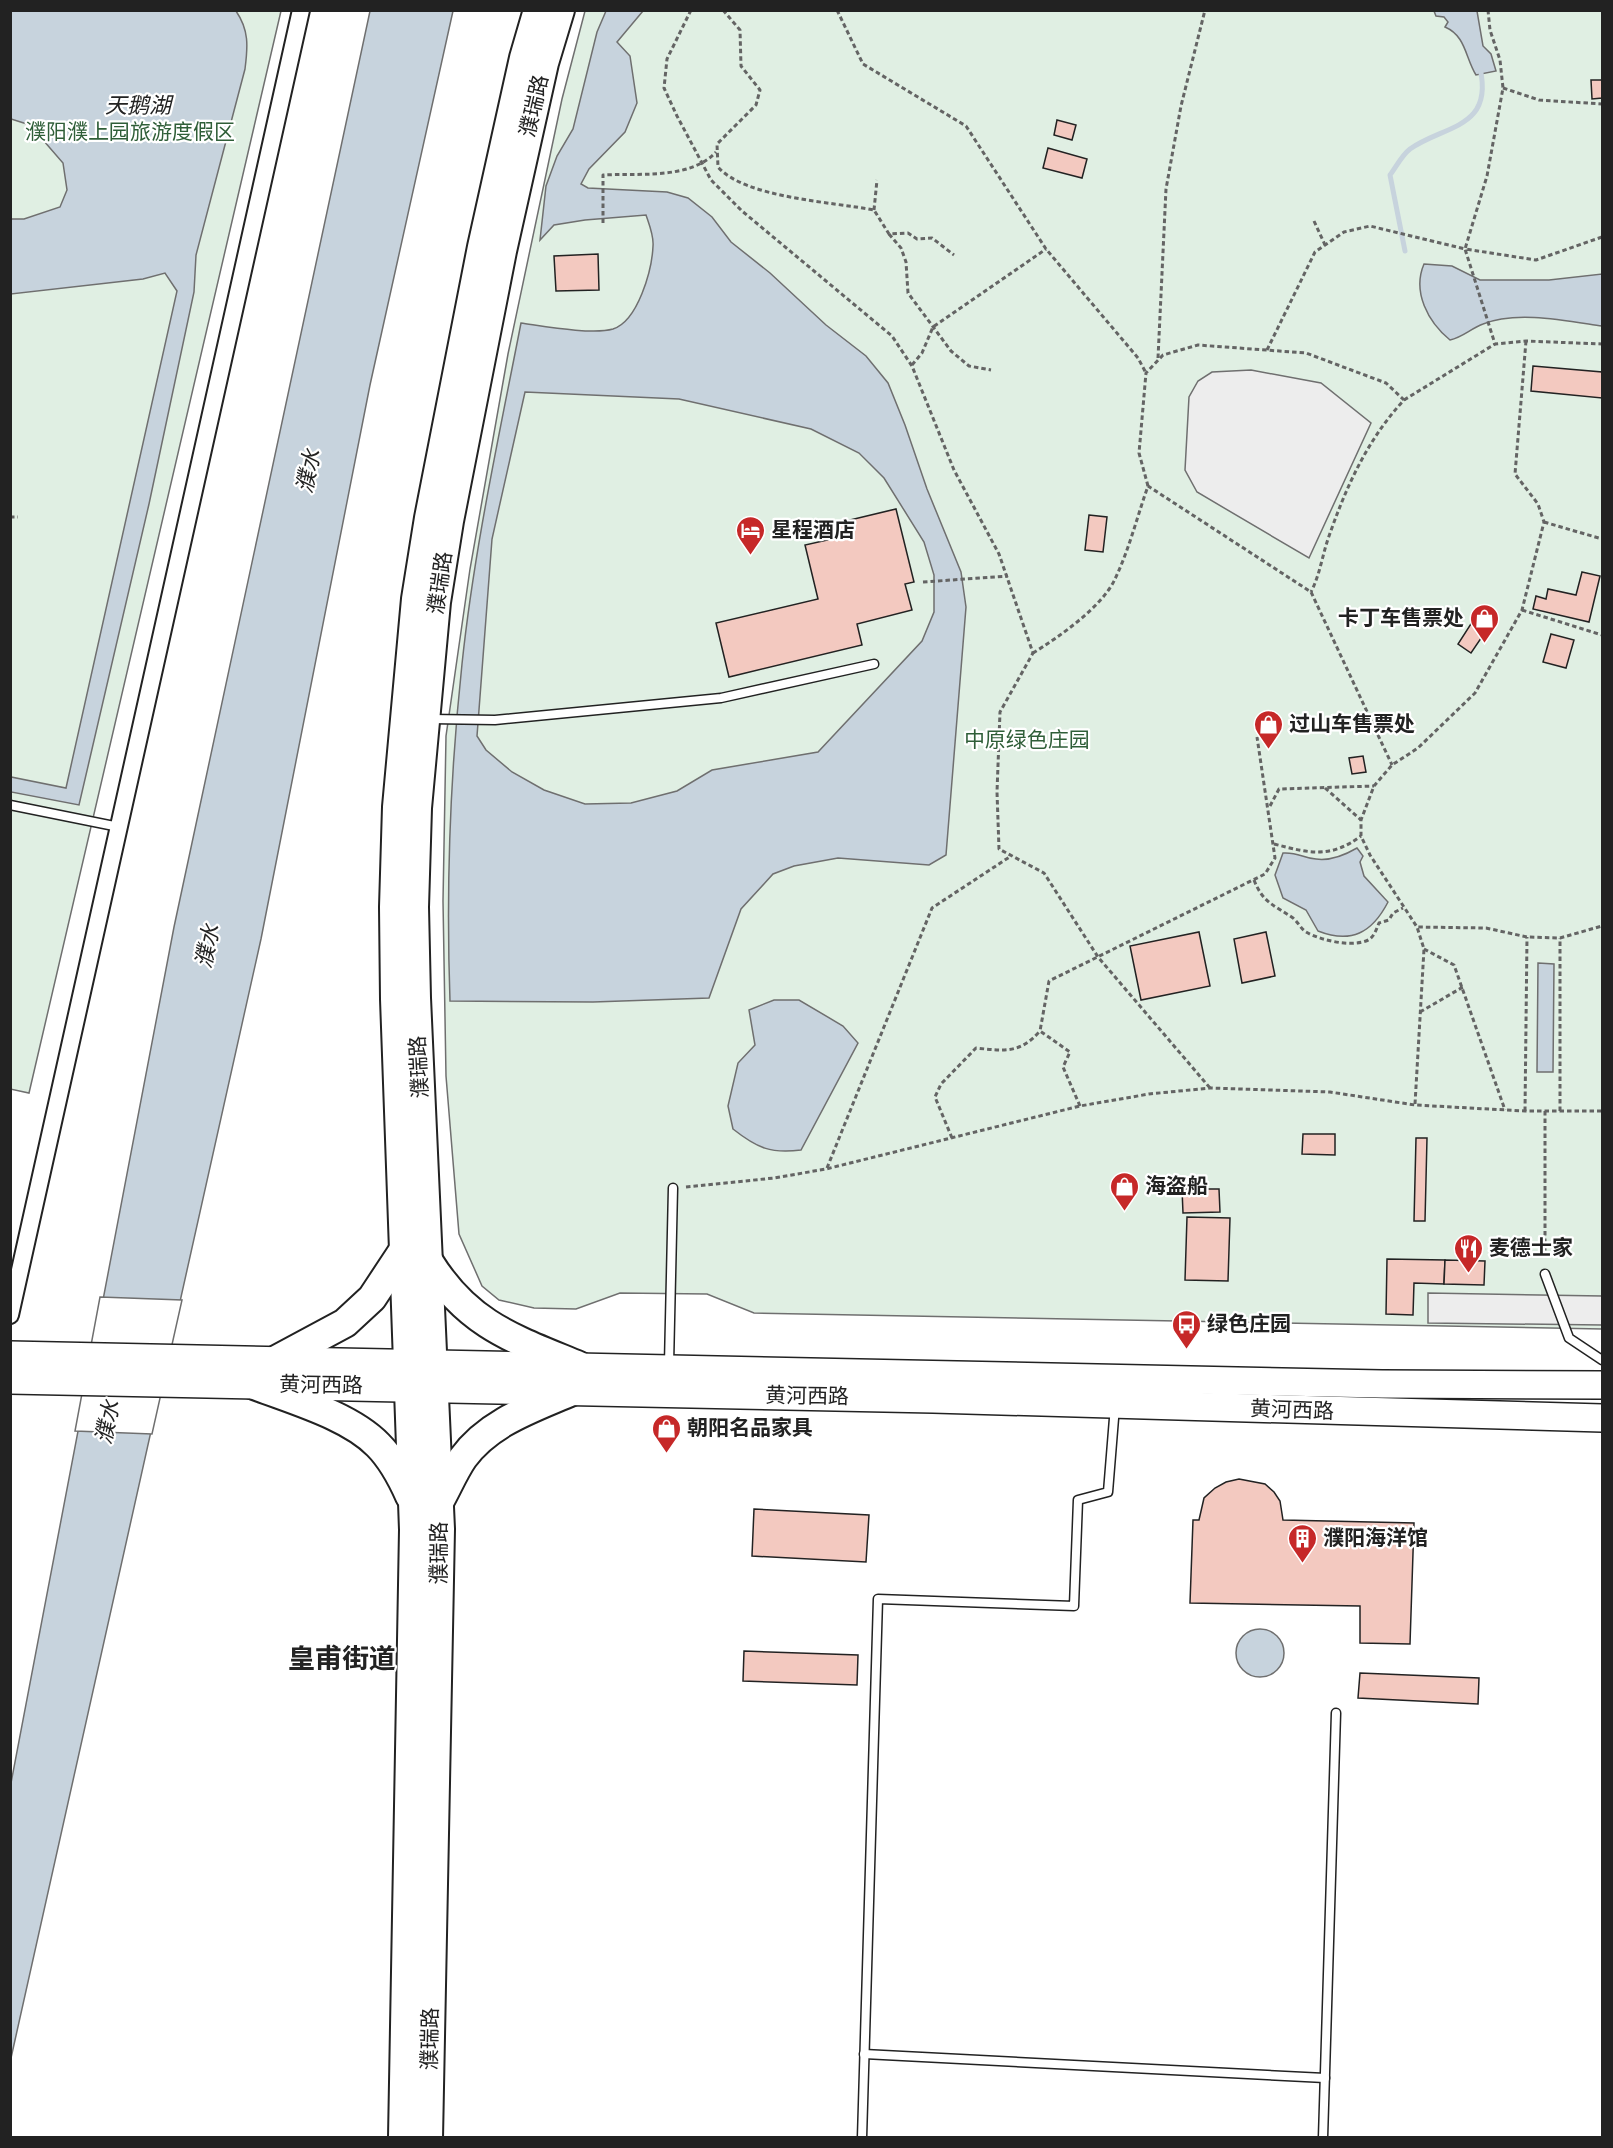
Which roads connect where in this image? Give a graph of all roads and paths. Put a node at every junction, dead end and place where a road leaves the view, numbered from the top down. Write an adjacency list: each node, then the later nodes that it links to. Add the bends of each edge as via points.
1 (301, 10): 53 (street)
2 (538, 10): 79 (highway, 濮瑞路, via 506,137 451,398 414,623 397,807 394,907)
3 (560, 10): 45 (highway, 濮瑞路, via 528,130 471,402 438,590)
4 (690, 10): 12 (path, via 667,59 664,88)
5 (723, 10): 11 (path, via 740,30 741,66 760,90 756,105 728,130 717,144)
6 (837, 10): 20 (path, via 863,64 966,126)
7 (1205, 10): 28 (path, via 1180,106 1166,189)
8 (1488, 10): 9 (path)
9 (1503, 88): 10 (path, via 1539,100); 21 (path, via 1487,176)
10 (1602, 105)
11 (717, 152): 12 (path); 14 (path, via 718,167 747,187)
12 (702, 163): 16 (path, via 682,171 603,175); 29 (path, via 711,180 742,212 892,336)
13 (877, 180): 14 (path)
14 (874, 210): 17 (path)
15 (1314, 221): 19 (path)
16 (603, 223)
17 (889, 234): 22 (path, via 908,232 917,239 932,238); 23 (path, via 906,262 908,293)
18 (1602, 237): 21 (path, via 1536,260)
19 (1324, 246): 21 (path, via 1344,232 1370,226); 27 (path, via 1315,252)
20 (1046, 249): 23 (path); 31 (path, via 1138,358)
21 (1465, 249): 25 (path)
22 (954, 255)
23 (933, 327): 29 (path); 30 (path, via 951,351 969,366)
24 (1526, 341): 25 (path); 26 (path); 36 (path, via 1515,474 1538,504)
25 (1496, 344): 32 (path)
26 (1602, 344)
27 (1267, 350): 28 (path, via 1198,345); 32 (path, via 1306,353 1360,372 1386,382)
28 (1158, 358): 31 (path)
29 (912, 366): 38 (path, via 954,470)
30 (991, 370)
31 (1146, 373): 33 (path, via 1139,453)
32 (1404, 400): 40 (path, via 1368,445 1338,509)
33 (1148, 486): 40 (path); 43 (path, via 1114,581 1085,615 1061,636)
34 (10, 517): 35 (path)
35 (18, 518)
36 (1544, 522): 37 (path); 41 (path)
37 (1602, 539)
38 (1008, 576): 39 (path); 43 (path)
39 (923, 582)
40 (1311, 592): 47 (path)
41 (1522, 610): 42 (path); 47 (path, via 1475,693 1418,748)
42 (1602, 635)
43 (1032, 653): 56 (path, via 1000,712 999,849)
44 (874, 664): 45 (lane, via 721,698 495,720)
45 (424, 719): 79 (highway, 濮瑞路, via 414,907)
46 (1257, 737): 51 (path)
47 (1392, 765): 48 (path)
48 (1374, 786): 49 (path); 52 (path)
49 (1323, 787): 51 (path, via 1279,789); 52 (path)
50 (10, 804): 53 (lane)
51 (1269, 808): 55 (path)
52 (1361, 820): 54 (path)
53 (119, 827): 81 (street)
54 (1361, 836): 55 (path, via 1345,848 1324,853); 58 (path)
55 (1274, 844): 57 (path, via 1275,858 1265,874)
56 (1011, 856): 64 (path, via 1044,873); 77 (path, via 932,908)
57 (1254, 880): 58 (path, via 1260,897 1295,920 1304,931 1327,939 1367,941 1380,923); 64 (path)
58 (1403, 908): 60 (path)
59 (1602, 926): 62 (path)
60 (1417, 927): 61 (path, via 1486,928); 63 (path)
61 (1527, 937): 62 (path); 72 (path)
62 (1560, 938): 74 (path)
63 (1424, 949): 65 (path, via 1454,965); 66 (path)
64 (1098, 957): 67 (path, via 1049,981); 68 (path)
65 (1463, 987): 66 (path); 71 (path)
66 (1420, 1012): 69 (path)
67 (1040, 1031): 70 (path, via 1070,1052 1063,1067); 76 (path, via 1027,1045 1003,1051 976,1048 941,1084 935,1097)
68 (1210, 1088): 69 (path, via 1330,1092); 70 (path)
69 (1415, 1105): 71 (path)
70 (1080, 1106): 76 (path)
71 (1505, 1110): 72 (path)
72 (1526, 1111): 73 (path)
73 (1545, 1111): 74 (path); 80 (path)
74 (1560, 1111): 75 (path)
75 (1602, 1111)
76 (952, 1138): 77 (path)
77 (826, 1169): 78 (path)
78 (673, 1188): 86 (lane)
79 (417, 1255): 83 (highway, via 345,1323); 88 (highway, 濮瑞路); 89 (highway, via 463,1307)
80 (1545, 1274): 84 (lane, via 1569,1338)
81 (10, 1315)
82 (10, 1355): 85 (main road, 黄河西路)
83 (278, 1359): 87 (main road, 黄河西路); 88 (main road, 黄河西路)
84 (1602, 1360)
85 (49, 1368): 87 (main road, 黄河西路); 90 (main road, 黄河西路)
86 (669, 1368): 89 (main road, 黄河西路); 92 (main road, 黄河西路, via 1382,1384)
87 (189, 1370): 91 (main road, 黄河西路)
88 (421, 1375): 89 (main road, 黄河西路); 91 (main road, 黄河西路); 95 (highway, 濮瑞路)
89 (576, 1378): 93 (main road, 黄河西路); 95 (highway, via 486,1433)
90 (10, 1380)
91 (252, 1384): 95 (highway, via 354,1427 377,1444)
92 (1602, 1385)
93 (1115, 1405): 94 (main road, 黄河西路); 97 (lane, via 1108,1491 1078,1500 1074,1606 878,1599)
94 (1602, 1419)
95 (426, 1502): 99 (highway, 濮瑞路); 100 (highway, 濮瑞路)
96 (1336, 1713): 98 (lane)
97 (864, 2054): 98 (lane); 101 (lane)
98 (1325, 2078): 102 (lane)
99 (403, 2138)
100 (428, 2138)
101 (862, 2138)
102 (1323, 2138)

